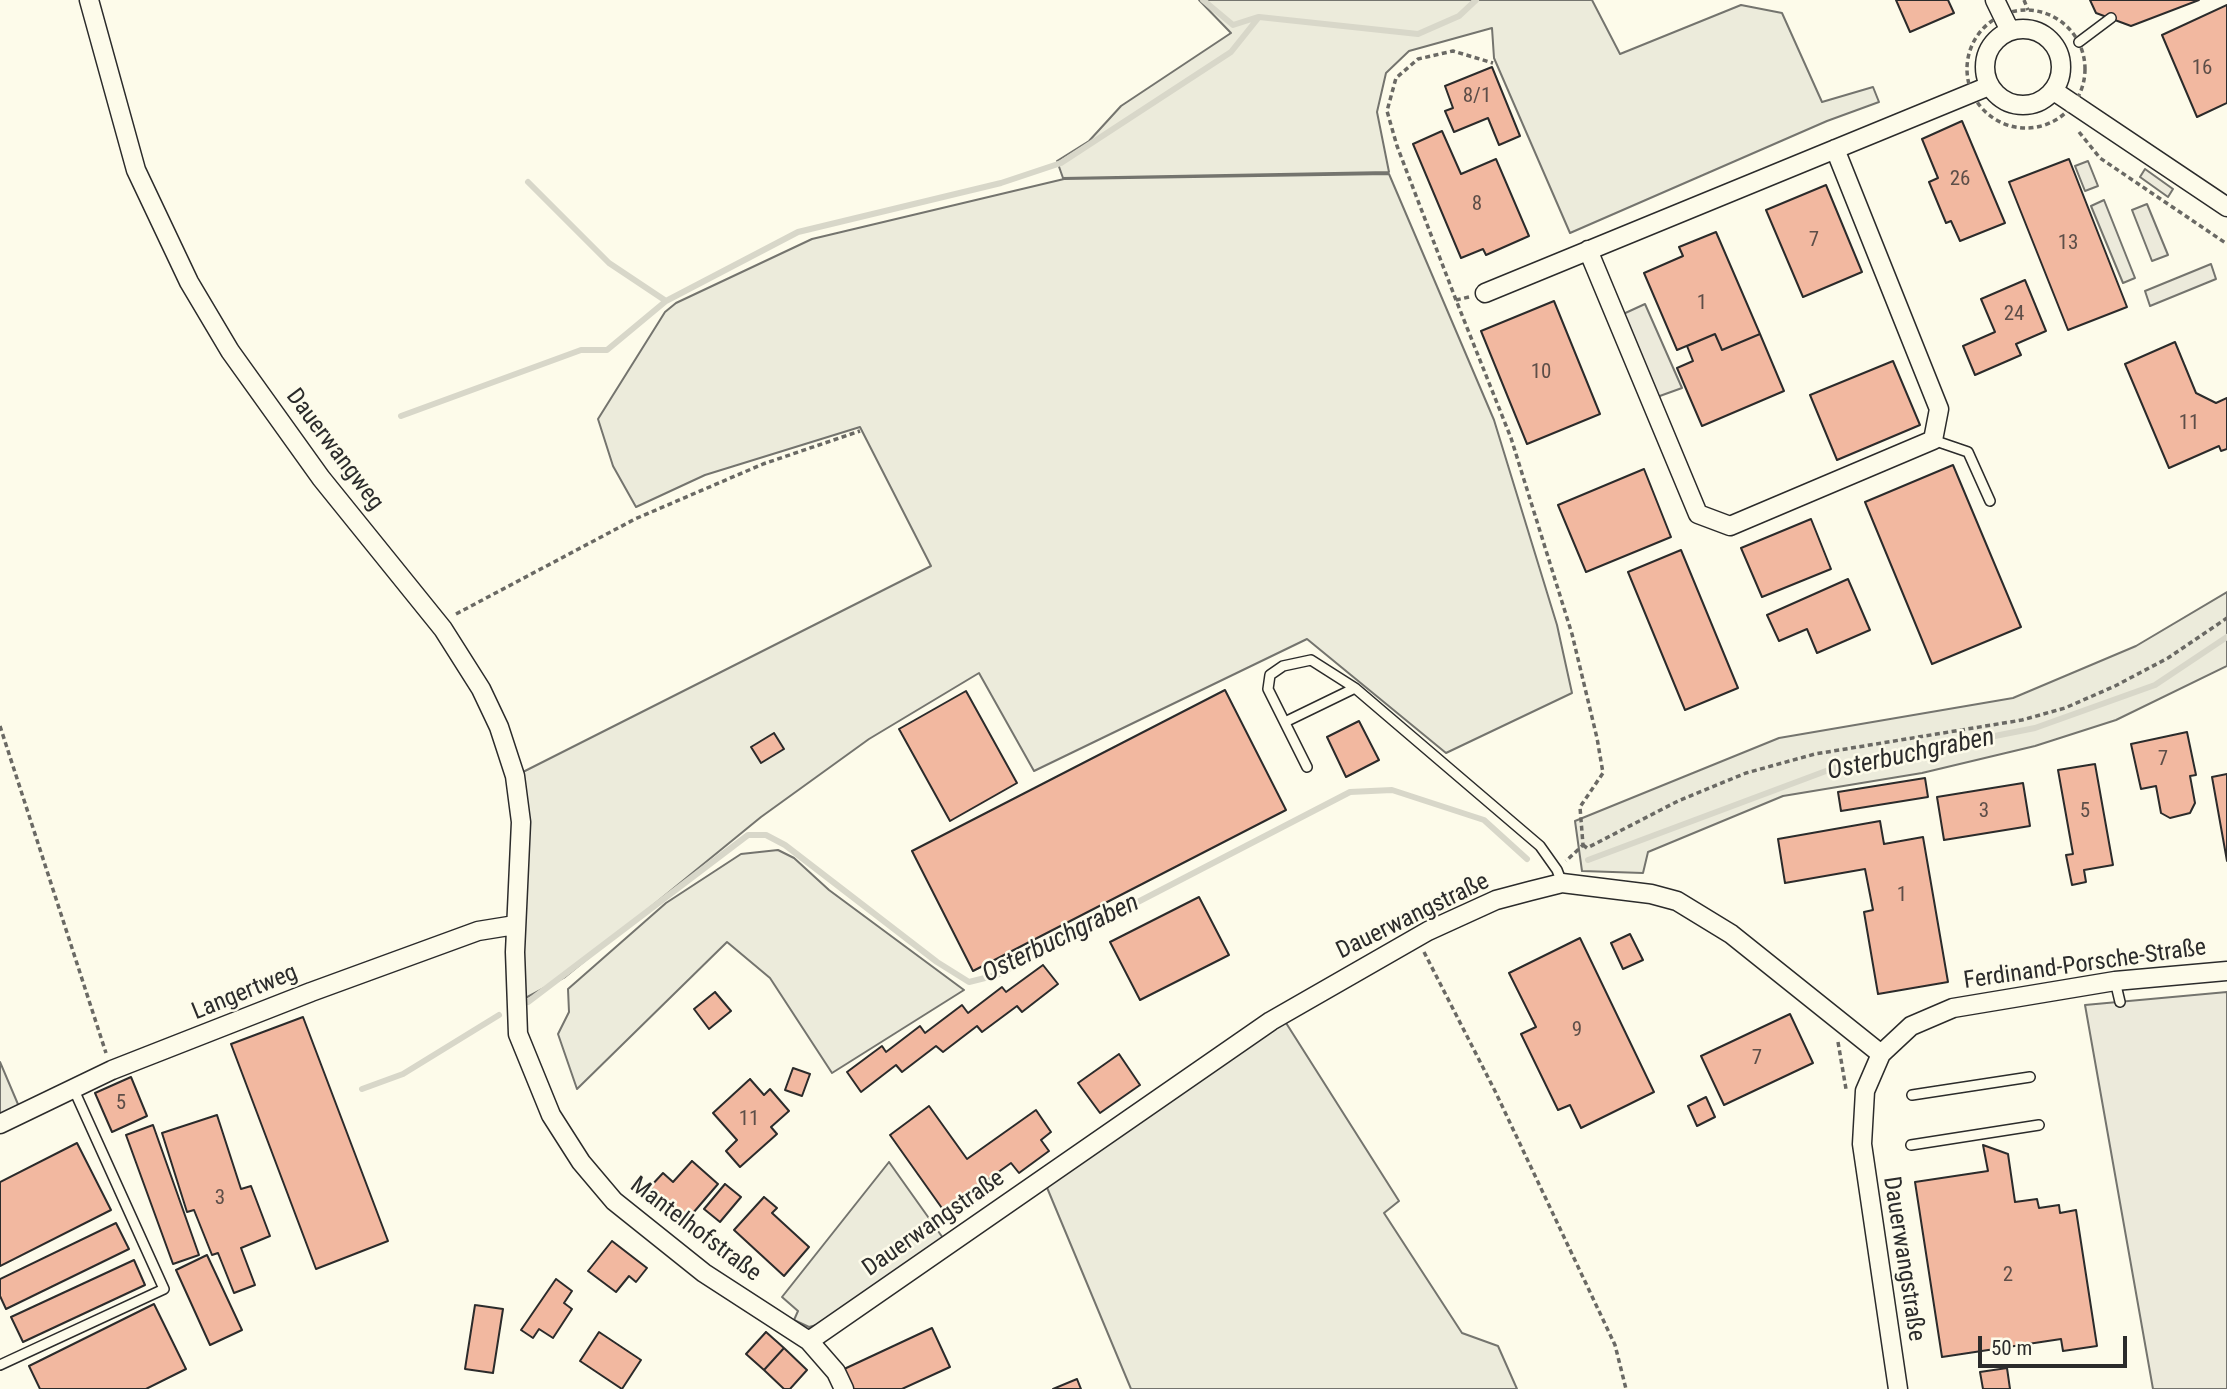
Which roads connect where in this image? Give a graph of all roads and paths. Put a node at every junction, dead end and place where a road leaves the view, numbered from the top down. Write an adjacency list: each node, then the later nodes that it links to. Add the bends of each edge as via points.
1 (89, 0): 21 (street, Dauerwangweg, via 136,170 189,282 230,351 321,478)
2 (2024, 0): 3 (path)
3 (2028, 10): 4 (path); 6 (path, via 2050,14)
4 (2002, 15): 8 (street, via 1986,55); 8 (path, via 1986,25 1968,56 1967,74); 9 (street, via 2049,39 2056,48 2061,64)
5 (2111, 18): 6 (lane)
6 (2079, 42): 10 (path, via 2085,61 2084,81)
7 (1493, 63): 16 (path, via 1454,51 1418,59 1396,78 1387,111)
8 (1980, 90): 9 (street, via 2028,106); 10 (path, via 1981,107 2012,126 2048,124); 11 (street)
9 (2054, 91): 10 (street)
10 (2069, 109): 12 (street); 13 (path, via 2100,158)
11 (1835, 149): 14 (street); 18 (street, via 1939,409)
12 (2227, 207)
13 (2227, 244)
14 (1588, 250): 15 (street); 18 (street, via 1698,514 1730,526)
15 (1485, 293): 16 (path)
16 (1456, 300): 26 (path, via 1511,438 1572,634 1597,738 1603,773 1580,807)
17 (860, 431): 21 (path, via 763,464 635,519 459,611)
18 (1933, 440): 19 (lane, via 1968,452)
19 (1990, 501)
20 (2227, 618): 26 (path, via 2168,658 2065,708 2022,720 1815,754 1746,773 1678,801 1587,848)
21 (443, 629): 28 (street, Dauerwangweg, via 481,688 515,776 521,845)
22 (1355, 688): 23 (lane); 23 (lane, via 1311,660 1283,666 1270,675 1268,689); 27 (lane, via 1540,846)
23 (1285, 722): 25 (lane)
24 (0, 726): 35 (path)
25 (1307, 767)
26 (1583, 845): 27 (path)
27 (1560, 877): 29 (street, Dauerwangstraße, via 1496,900); 33 (street, Dauerwangstraße, via 1677,901 1731,934)
28 (515, 925): 35 (street, Langertweg, via 478,930); 43 (street, Mantelhofstraße, via 519,1034 542,1097 581,1162 630,1214 704,1273)
29 (1417, 937): 43 (street, Dauerwangstraße, via 1221,1054); 46 (path, via 1615,1345)
30 (2227, 971): 31 (street, Ferdinand-Porsche-Straße)
31 (2115, 981): 32 (lane); 34 (street, Ferdinand-Porsche-Straße, via 1953,1008 1911,1026)
32 (2120, 1002)
33 (1833, 1015): 34 (street, Dauerwangstraße); 38 (path)
34 (1881, 1054): 47 (street, Dauerwangstraße, via 1865,1091 1862,1144)
35 (112, 1070): 37 (street, Langertweg)
36 (2030, 1077): 39 (lane)
37 (74, 1090): 40 (street, Langertweg); 44 (lane, via 164,1289)
38 (1846, 1094)
39 (1912, 1095)
40 (0, 1124)
41 (2039, 1125): 42 (lane)
42 (1911, 1145)
43 (809, 1341): 45 (street, Mantelhofstraße, via 836,1372)
44 (0, 1365)
45 (844, 1389)
46 (1626, 1389)
47 (1898, 1389)

